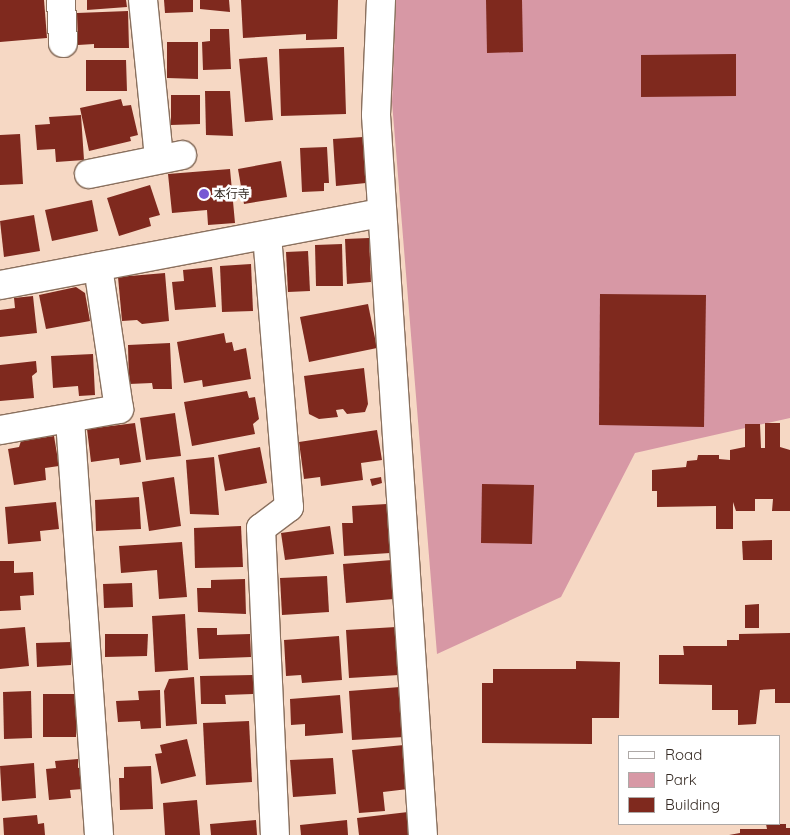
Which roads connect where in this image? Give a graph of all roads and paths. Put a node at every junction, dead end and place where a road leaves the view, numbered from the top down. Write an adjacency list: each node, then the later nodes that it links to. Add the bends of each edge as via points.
1 (61, 0): 4 (street)
2 (143, 0): 5 (street, via 170,156)
3 (381, 0): 6 (street, via 376,115)
4 (63, 43)
5 (89, 174)
6 (381, 213): 7 (street); 14 (street)
7 (267, 235): 8 (street); 13 (street, via 289,506 261,528)
8 (98, 267): 9 (street); 10 (street, via 119,409)
9 (0, 285)
10 (70, 420): 11 (street); 12 (street)
11 (0, 430)
12 (99, 835)
13 (275, 835)
14 (423, 835)

